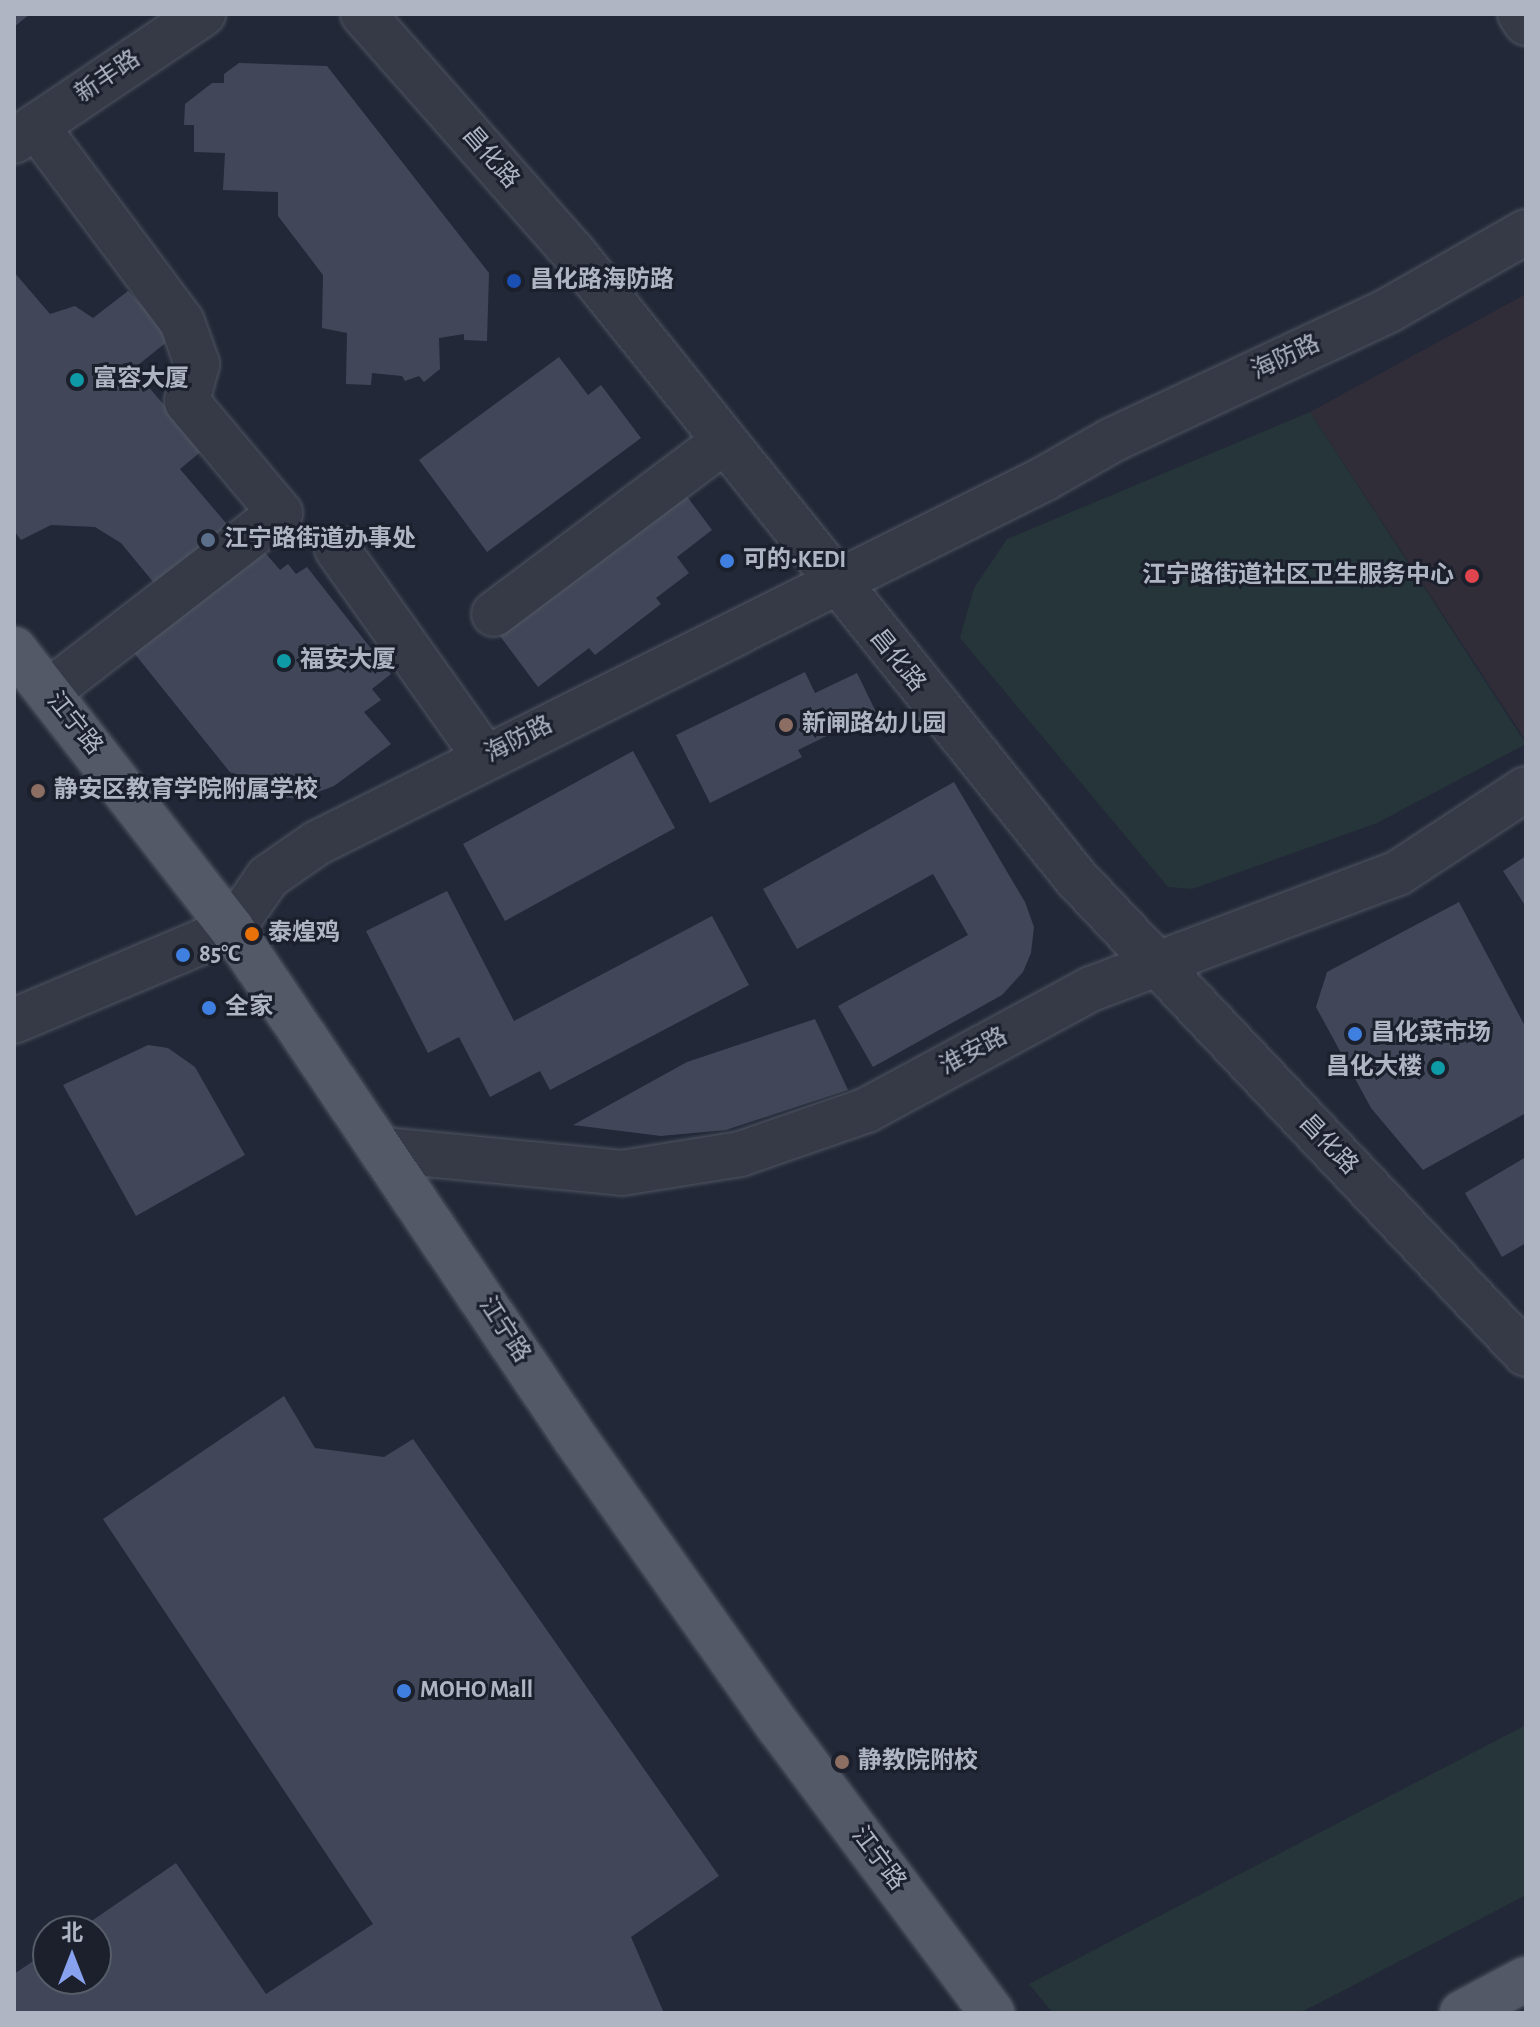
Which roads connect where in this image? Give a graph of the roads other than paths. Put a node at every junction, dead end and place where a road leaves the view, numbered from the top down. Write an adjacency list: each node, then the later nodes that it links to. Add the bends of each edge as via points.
1 (203, 14): 5 (street, 新丰路)
2 (363, 14): 8 (street, 昌化路, via 573,252)
3 (1520, 14): 4 (street)
4 (1526, 23)
5 (25, 134): 14 (street, via 182,322 197,364 187,402 280,513)
6 (1526, 232): 9 (street, 海防路, via 1389,310 1112,440)
7 (1526, 260): 9 (street, 海防路, via 1384,341 1133,453)
8 (723, 442): 11 (street, 昌化路); 12 (street)
9 (1044, 479): 11 (street, 海防路)
10 (337, 549): 15 (street)
11 (832, 581): 15 (street, 海防路); 18 (street, 昌化路, via 1076,878)
12 (494, 614)
13 (14, 649): 14 (main road, 江宁路)
14 (48, 692): 17 (main road, 江宁路)
15 (485, 757): 17 (street, 海防路, via 317,843 268,877)
16 (1526, 789): 18 (street, 淮安路, via 1398,873)
17 (232, 929): 19 (street); 20 (main road, 江宁路)
18 (1160, 964): 20 (street, 淮安路, via 1091,989 867,1110 740,1154 622,1173); 21 (street, 昌化路)
19 (14, 1021)
20 (385, 1150): 23 (main road, 江宁路, via 577,1441 779,1727)
21 (1526, 1354)
22 (1526, 1979): 24 (main road)
23 (992, 2013)
24 (1462, 2013)

